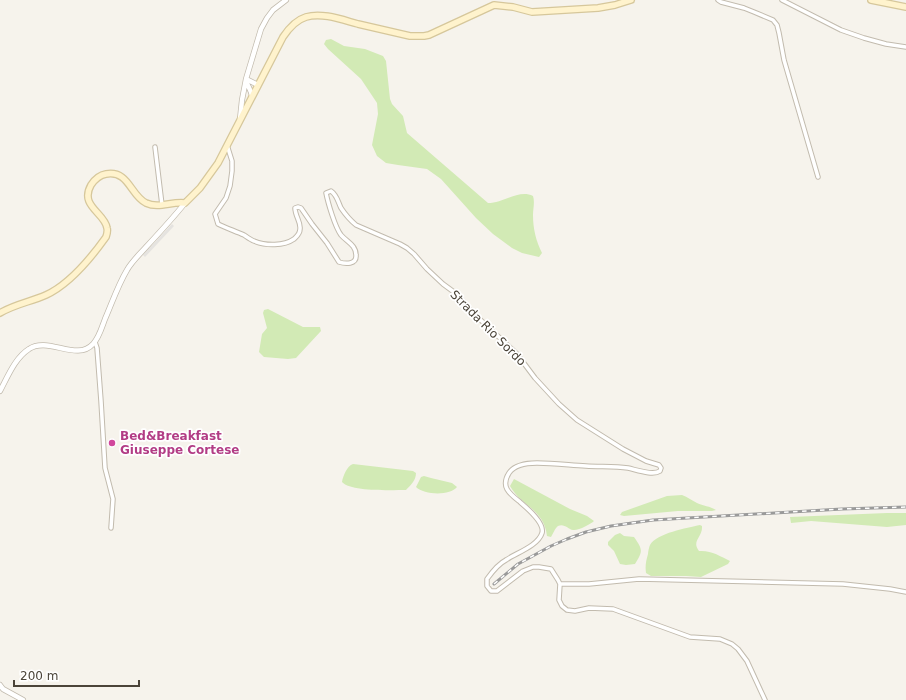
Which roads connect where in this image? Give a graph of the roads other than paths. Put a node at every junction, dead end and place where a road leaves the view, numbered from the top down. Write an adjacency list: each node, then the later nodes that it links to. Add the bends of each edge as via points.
1 (286, 0): 8 (street, via 267,18)
2 (631, 0): 9 (main road, via 598,8 532,12 494,5 429,35 417,37 332,18 308,16 288,29)
3 (718, 0): 15 (street, via 773,20 777,25 784,60)
4 (782, 0): 7 (street, via 841,30 886,44)
5 (871, 0): 6 (main road)
6 (906, 7)
7 (906, 47)
8 (246, 79): 9 (street); 10 (street); 11 (street)
9 (258, 85): 11 (main road)
10 (244, 89): 11 (street, via 246,94); 12 (street)
11 (252, 96): 12 (main road)
12 (240, 120): 13 (main road)
13 (227, 145): 16 (main road, via 209,176); 22 (street, Strada Rio Sordo, via 232,161 232,172 229,192 215,214 218,224 254,241 268,244 285,243 299,234 300,224 295,208 298,207 339,262 348,264 356,259 356,255 354,246 341,235 329,204 326,193 334,193 351,221 407,248 432,274 458,295 471,311 518,354 535,378 569,414 623,449 659,465 661,468 658,473 626,468 546,463 524,464 510,471 506,482 508,492 538,520 542,533 529,547 499,565 487,579 487,586 491,591 497,591 523,571 533,567 551,569)
14 (155, 147): 17 (street)
15 (818, 177)
16 (186, 203): 17 (main road); 19 (street, via 128,268)
17 (162, 206): 18 (main road, via 145,203 124,178 118,175 104,174 98,177 88,194 92,207 106,224 106,237 60,287)
18 (0, 313)
19 (95, 342): 20 (street, via 88,348 75,351 47,346 28,349 18,358); 21 (street, via 105,468 113,499)
20 (0, 391)
21 (111, 528)
22 (560, 584): 23 (street, via 639,579 843,584); 26 (street, via 559,600 568,610 613,609 690,637 720,639 732,644 746,661)
23 (906, 592)
24 (0, 685): 25 (street)
25 (23, 700)
26 (764, 700)

